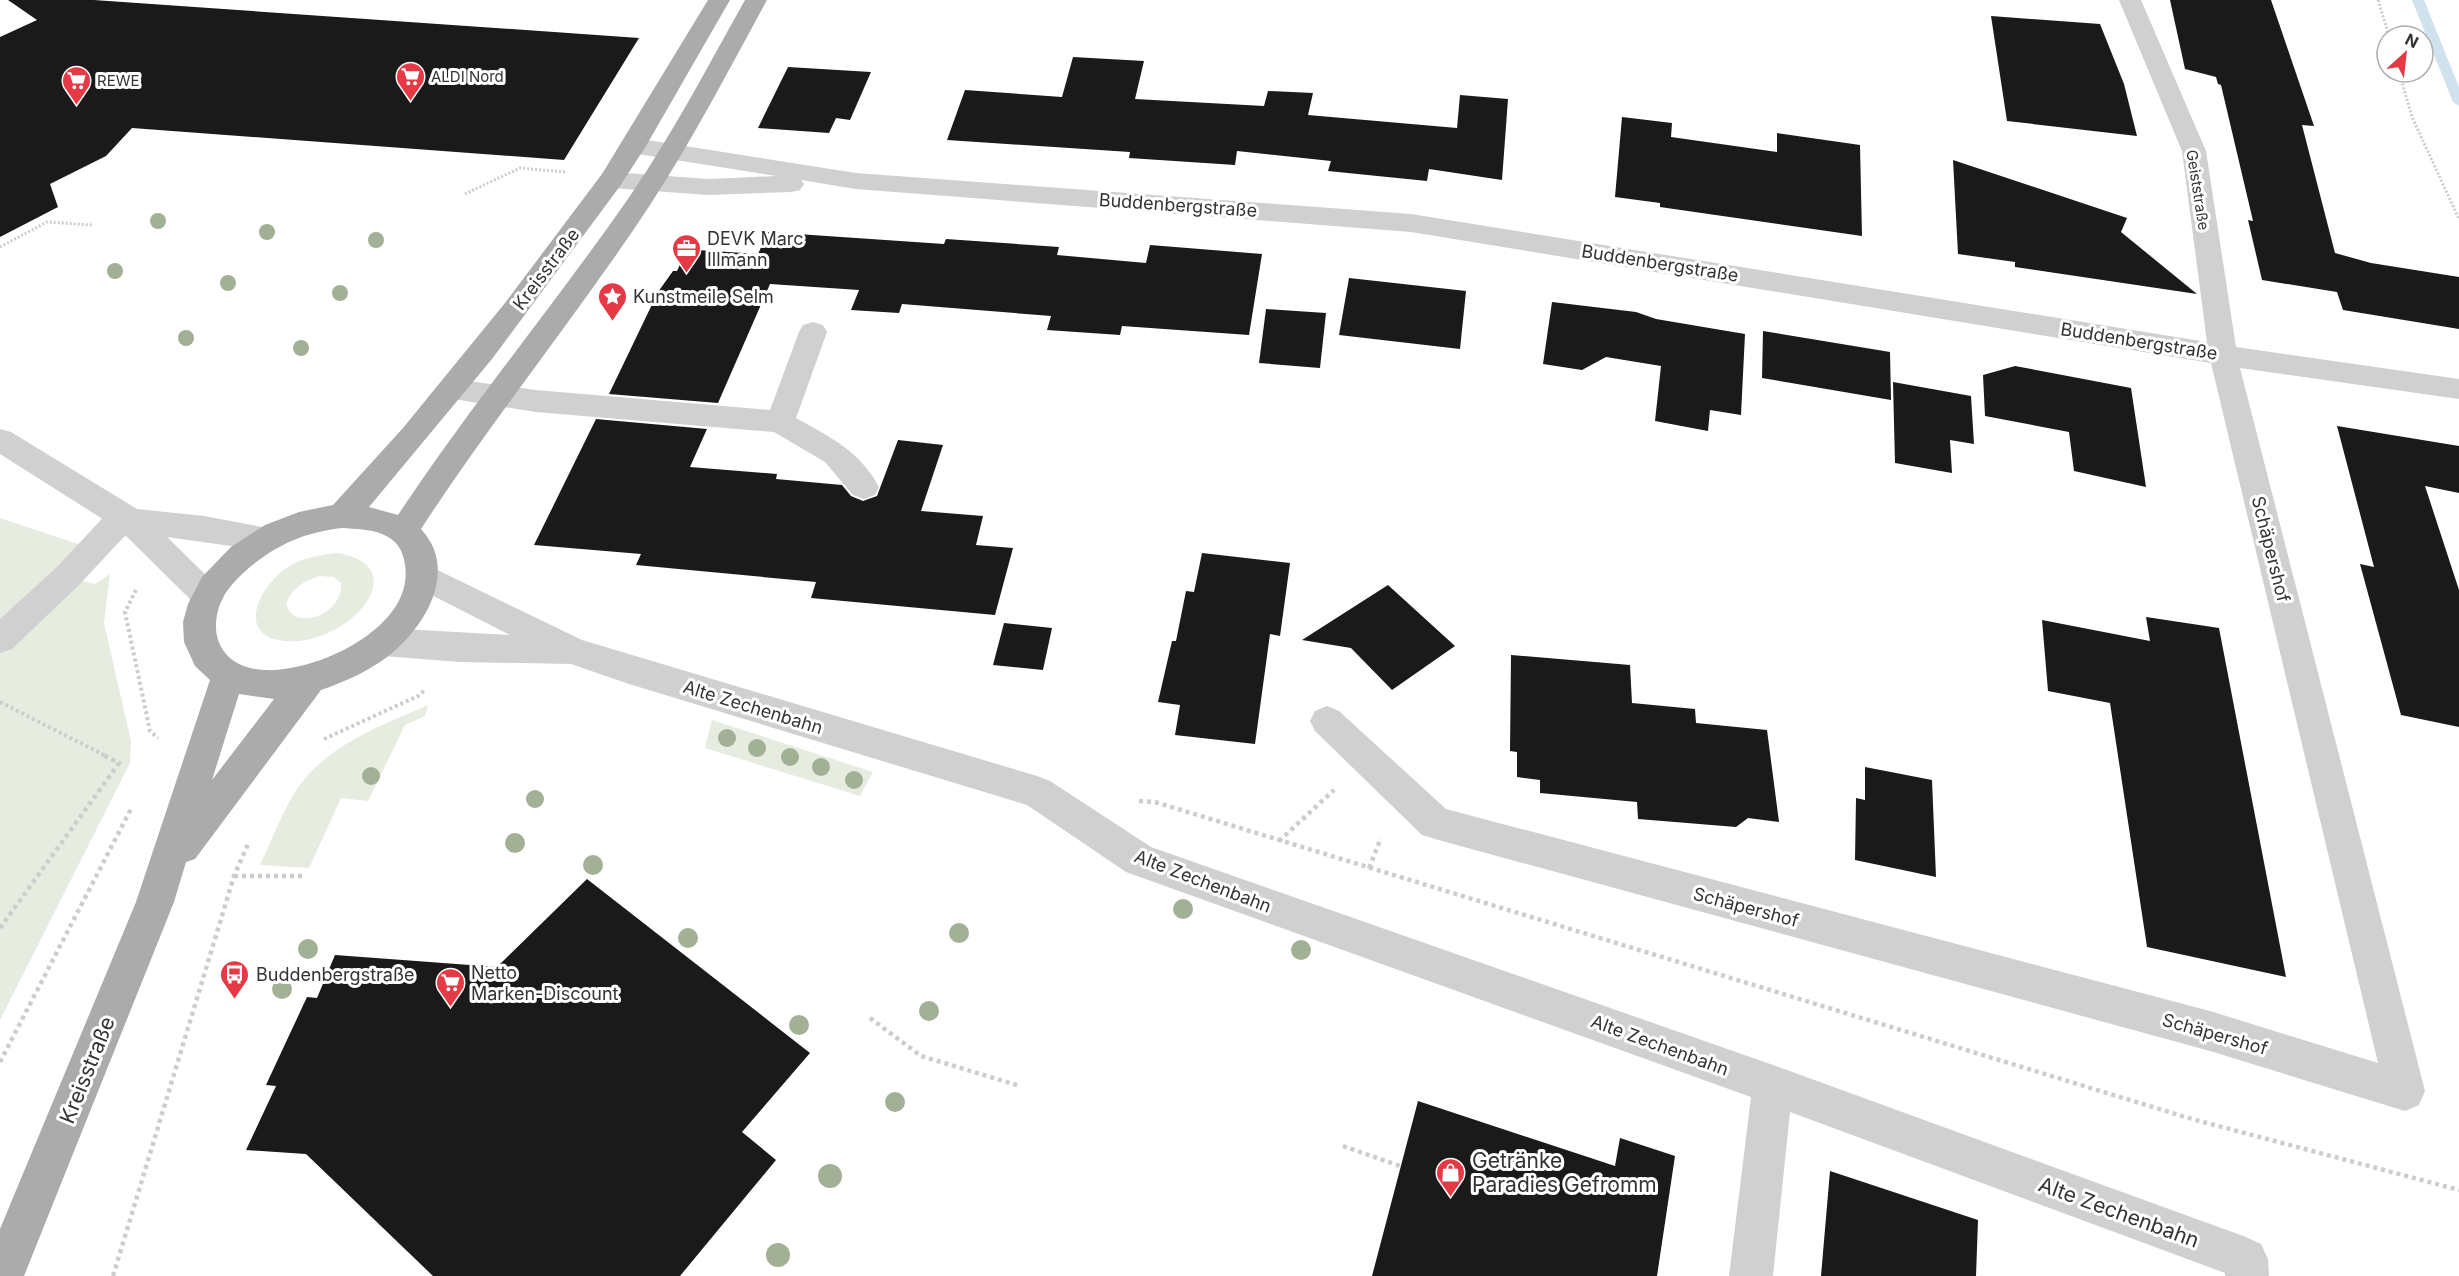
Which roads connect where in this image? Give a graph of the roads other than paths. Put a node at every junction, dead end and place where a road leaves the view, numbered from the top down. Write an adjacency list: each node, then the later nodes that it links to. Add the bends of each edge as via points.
1 (719, 0): 4 (main road, Kreisstraße)
2 (756, 0): 5 (main road, Kreisstraße)
3 (2130, 0): 10 (street, Geiststraße, via 2194,151)
4 (634, 146): 5 (street, Buddenbergstraße); 6 (main road, Kreisstraße)
5 (672, 151): 7 (street, Buddenbergstraße); 8 (main road, Kreisstraße)
6 (611, 180): 8 (street, Buddenbergstraße); 11 (main road, Kreisstraße)
7 (856, 181): 8 (street, Buddenbergstraße, via 709,187); 10 (street, Buddenbergstraße, via 1411,223)
8 (650, 183): 13 (main road, Kreisstraße)
9 (813, 332): 14 (street)
10 (2223, 355): 12 (street, Buddenbergstraße); 28 (street, Schäpershof, via 2405,1091 2210,1032 1435,824)
11 (453, 389): 13 (street); 17 (main road, Kreisstraße, via 397,458)
12 (2459, 389)
13 (497, 396): 14 (street); 19 (main road, Kreisstraße)
14 (780, 422): 16 (street, via 836,454)
15 (0, 440): 18 (street)
16 (864, 487)
17 (342, 516): 19 (main road, Kreisstraße, via 377,518); 20 (main road, Kreisstraße, via 309,521)
18 (127, 519): 20 (street); 22 (street); 23 (street)
19 (404, 530): 21 (main road, via 415,543)
20 (267, 539): 22 (main road, Kreisstraße, via 222,575)
21 (423, 576): 24 (main road, Kreisstraße, via 417,598 403,621); 25 (street, Alte Zechenbahn)
22 (208, 597): 26 (main road, Kreisstraße, via 200,620 201,642 210,661)
23 (0, 639)
24 (382, 642): 25 (street, Alte Zechenbahn); 27 (main road, Kreisstraße, via 360,658)
25 (571, 650): 30 (street, Alte Zechenbahn, via 1037,792 1139,860)
26 (228, 675): 27 (main road, Kreisstraße, via 250,683); 29 (main road, Kreisstraße)
27 (309, 680): 29 (main road, Kreisstraße)
28 (1328, 722)
29 (170, 862): 31 (main road, Kreisstraße)
30 (1773, 1085): 32 (street); 33 (street, Alte Zechenbahn, via 2246,1259)
31 (2, 1276)
32 (1751, 1276)
33 (2247, 1276)

